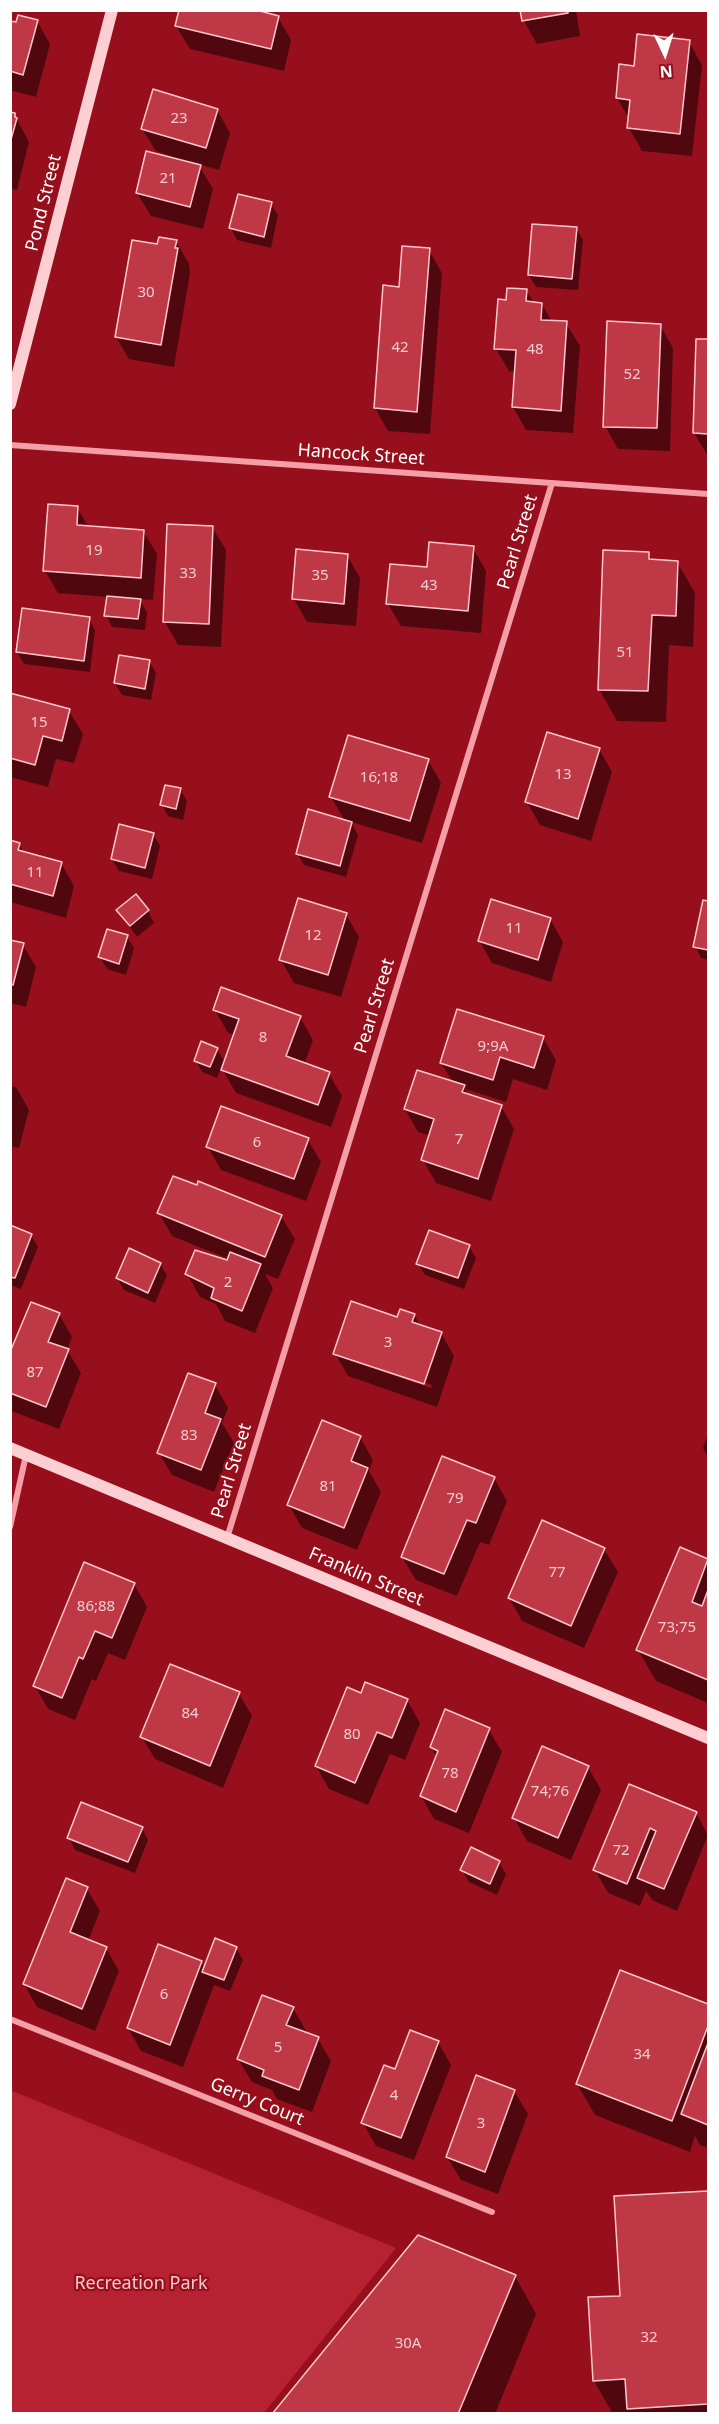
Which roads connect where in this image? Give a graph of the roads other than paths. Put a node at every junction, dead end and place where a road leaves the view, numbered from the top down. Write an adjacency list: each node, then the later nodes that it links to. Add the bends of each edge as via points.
1 (111, 10): 2 (main road, Pond Street)
2 (10, 405)
3 (10, 445): 4 (street, Hancock Street)
4 (552, 483): 5 (street, Hancock Street); 9 (street, Pearl Street)
5 (708, 494)
6 (10, 1448): 7 (main road, Franklin Street)
7 (26, 1454): 8 (street); 9 (main road, Franklin Street)
8 (10, 1527)
9 (227, 1538): 10 (main road, Franklin Street)
10 (708, 1738)
11 (10, 2019): 12 (street, Gerry Court)
12 (492, 2212)

